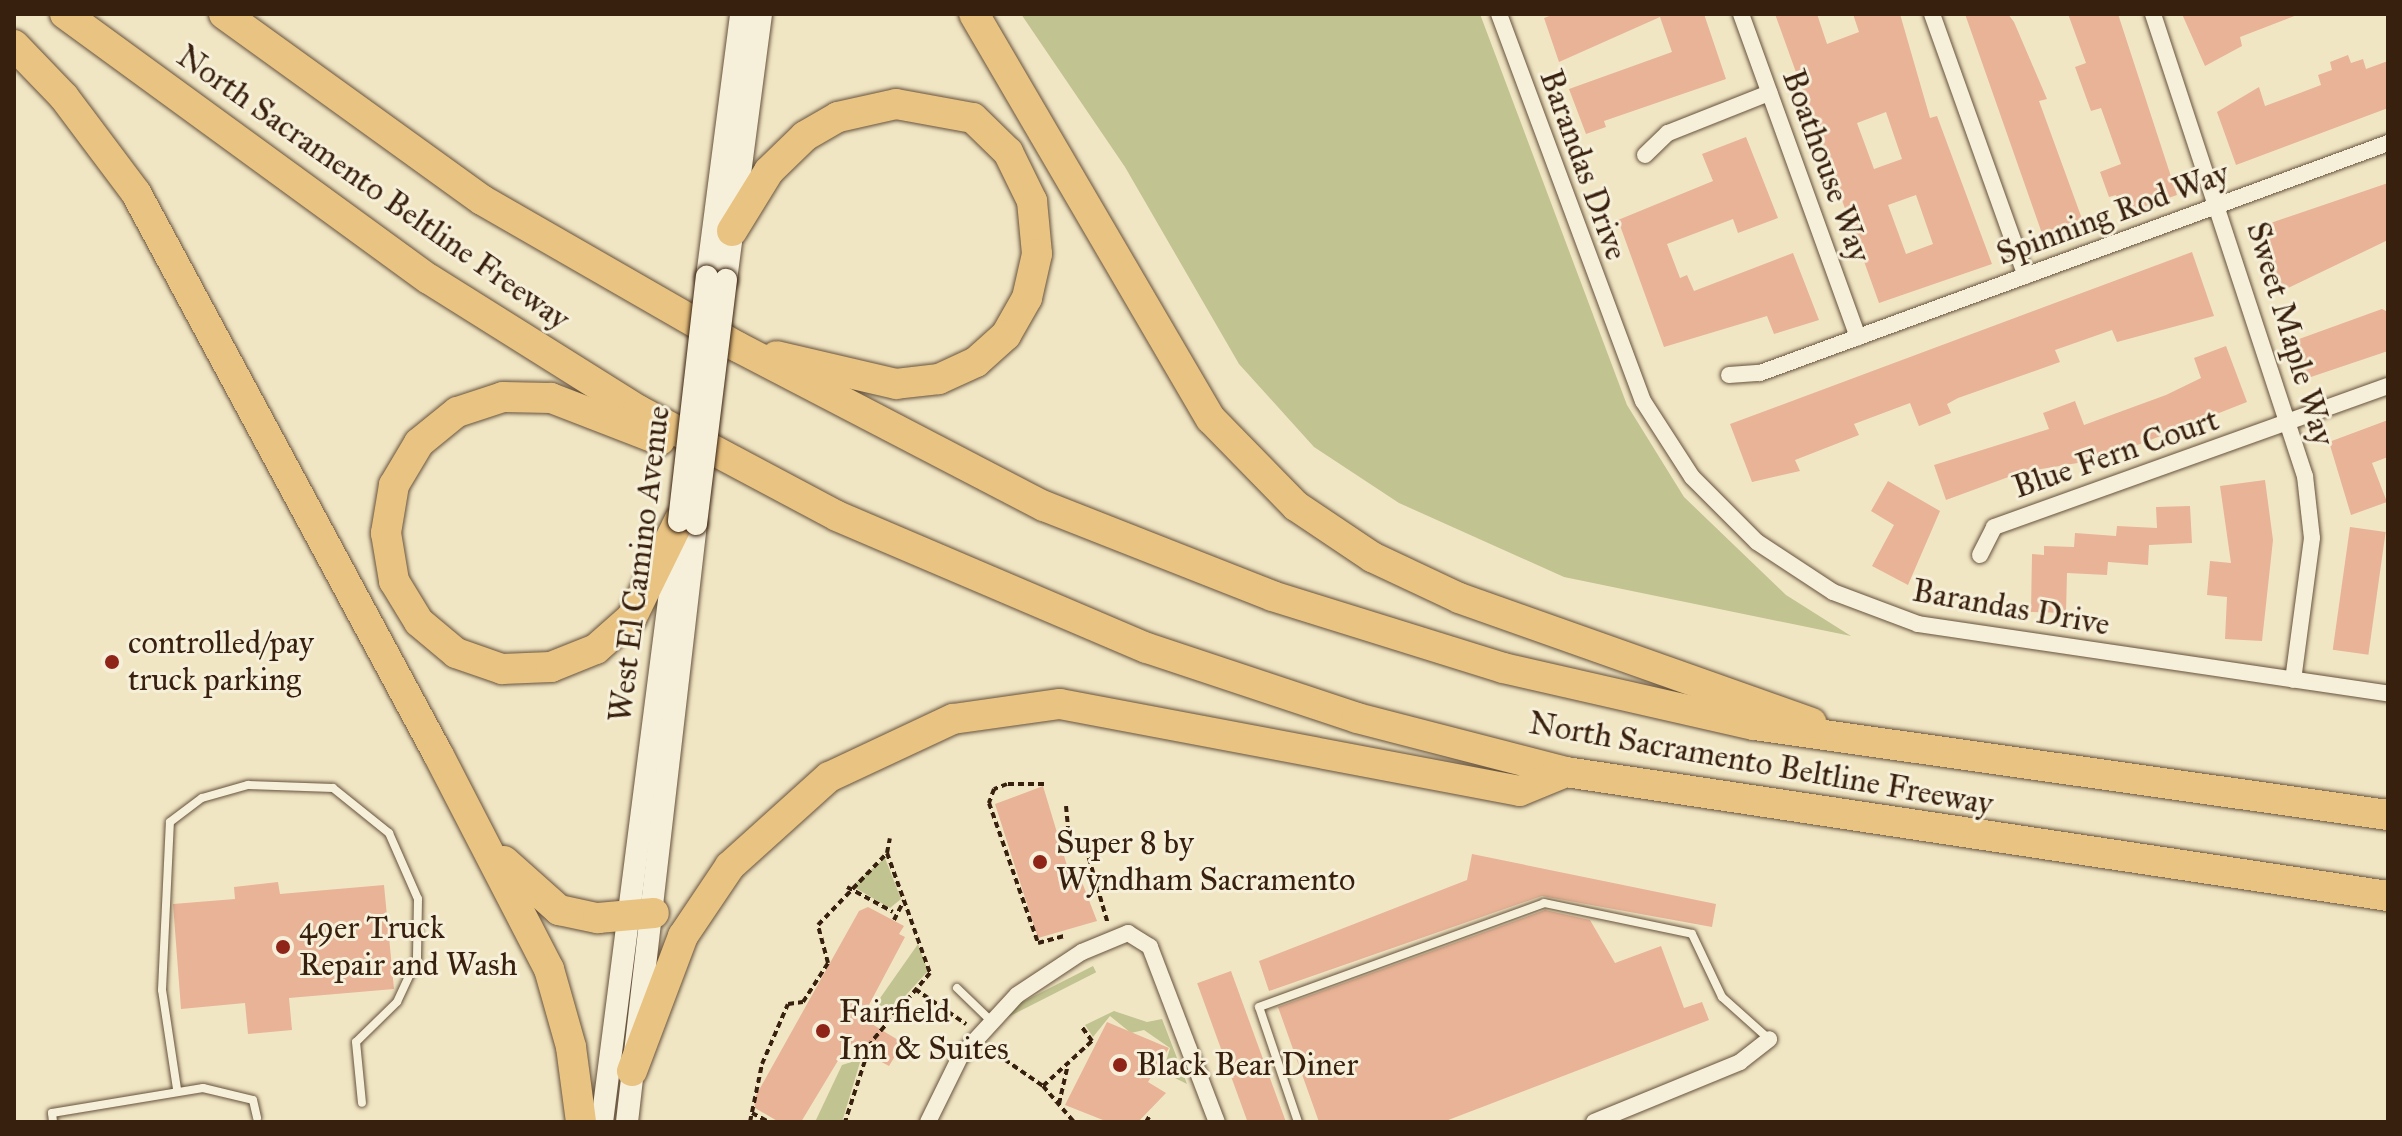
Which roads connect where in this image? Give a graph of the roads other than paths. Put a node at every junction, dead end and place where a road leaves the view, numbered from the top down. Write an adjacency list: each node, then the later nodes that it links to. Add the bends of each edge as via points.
1 (65, 14): 23 (highway, North Sacramento Beltline Freeway, via 429,279)
2 (224, 14): 19 (highway, North Sacramento Beltline Freeway, via 482,200)
3 (741, 14): 17 (main road, West El Camino Avenue)
4 (761, 14): 15 (main road, West El Camino Avenue)
5 (974, 14): 28 (highway, via 1211,419 1296,506 1372,557 1459,598)
6 (1499, 14): 26 (street, Barandas Drive, via 1643,401 1692,477 1757,542 1833,592 1918,624)
7 (1741, 14): 11 (street, Boathouse Way)
8 (1932, 14): 16 (street)
9 (2153, 14): 14 (street, Sweet Maple Way)
10 (14, 45): 29 (highway, via 64,97 136,193)
11 (1769, 93): 13 (street, via 1668,133); 18 (street, Boathouse Way)
12 (2388, 143): 14 (street, Spinning Rod Way)
13 (1645, 155)
14 (2220, 204): 16 (street, Spinning Rod Way); 22 (street, Sweet Maple Way)
15 (732, 231): 17 (main road, West El Camino Avenue); 19 (highway, via 769,171 805,136 838,117 896,104 947,109 993,135 1022,175 1036,227 1032,280 1015,321 995,347 955,374 896,384)
16 (2026, 276): 18 (street, Spinning Rod Way)
17 (716, 279): 24 (main road, West El Camino Avenue, bridge)
18 (1858, 337): 20 (street, Spinning Rod Way, via 1760,373)
19 (738, 347): 28 (highway, North Sacramento Beltline Freeway, via 1016,493 1272,596 1619,697)
20 (1729, 375)
21 (2388, 386): 22 (street, Blue Fern Court)
22 (2286, 424): 25 (street, Blue Fern Court, via 1994,527); 26 (street, Sweet Maple Way, via 2305,476 2312,538)
23 (759, 478): 24 (highway, via 551,398 503,397 457,412 419,443 394,485 386,533 394,581 419,622 456,653 502,669 551,667 596,649 632,617); 30 (highway, North Sacramento Beltline Freeway, via 949,568 1147,648 1357,718)
24 (688, 522): 33 (main road, West El Camino Avenue)
25 (1980, 555)
26 (2293, 680): 27 (street, Barandas Drive)
27 (2388, 693)
28 (1843, 737): 31 (highway, North Sacramento Beltline Freeway)
29 (438, 754): 33 (highway, via 523,883 559,910); 42 (highway, via 549,969 571,1047)
30 (1566, 772): 32 (highway, North Sacramento Beltline Freeway); 37 (highway, via 1520,791 1060,704 953,719 829,777 730,866 683,936)
31 (2388, 815)
32 (2388, 896)
33 (640, 914): 37 (main road, West El Camino Avenue); 43 (main road, West El Camino Avenue)
34 (957, 988): 35 (lane)
35 (991, 1021): 45 (street, via 960,1057); 46 (street, via 1041,976 1128,933 1150,947)
36 (1769, 1039): 47 (lane, via 1722,997 1692,934 1544,903 1259,1007); 48 (street, via 1740,1062)
37 (632, 1071): 44 (main road, West El Camino Avenue)
38 (177, 1089): 39 (lane, via 162,990 170,822 202,798 248,785 333,788 389,833 418,899 417,959 397,1002 356,1042); 40 (lane, via 253,1100); 41 (lane, via 52,1113)
39 (362, 1103)
40 (257, 1118)
41 (53, 1122)
42 (581, 1122)
43 (602, 1122)
44 (627, 1122)
45 (928, 1122)
46 (1217, 1122)
47 (1298, 1122)
48 (1594, 1122)

